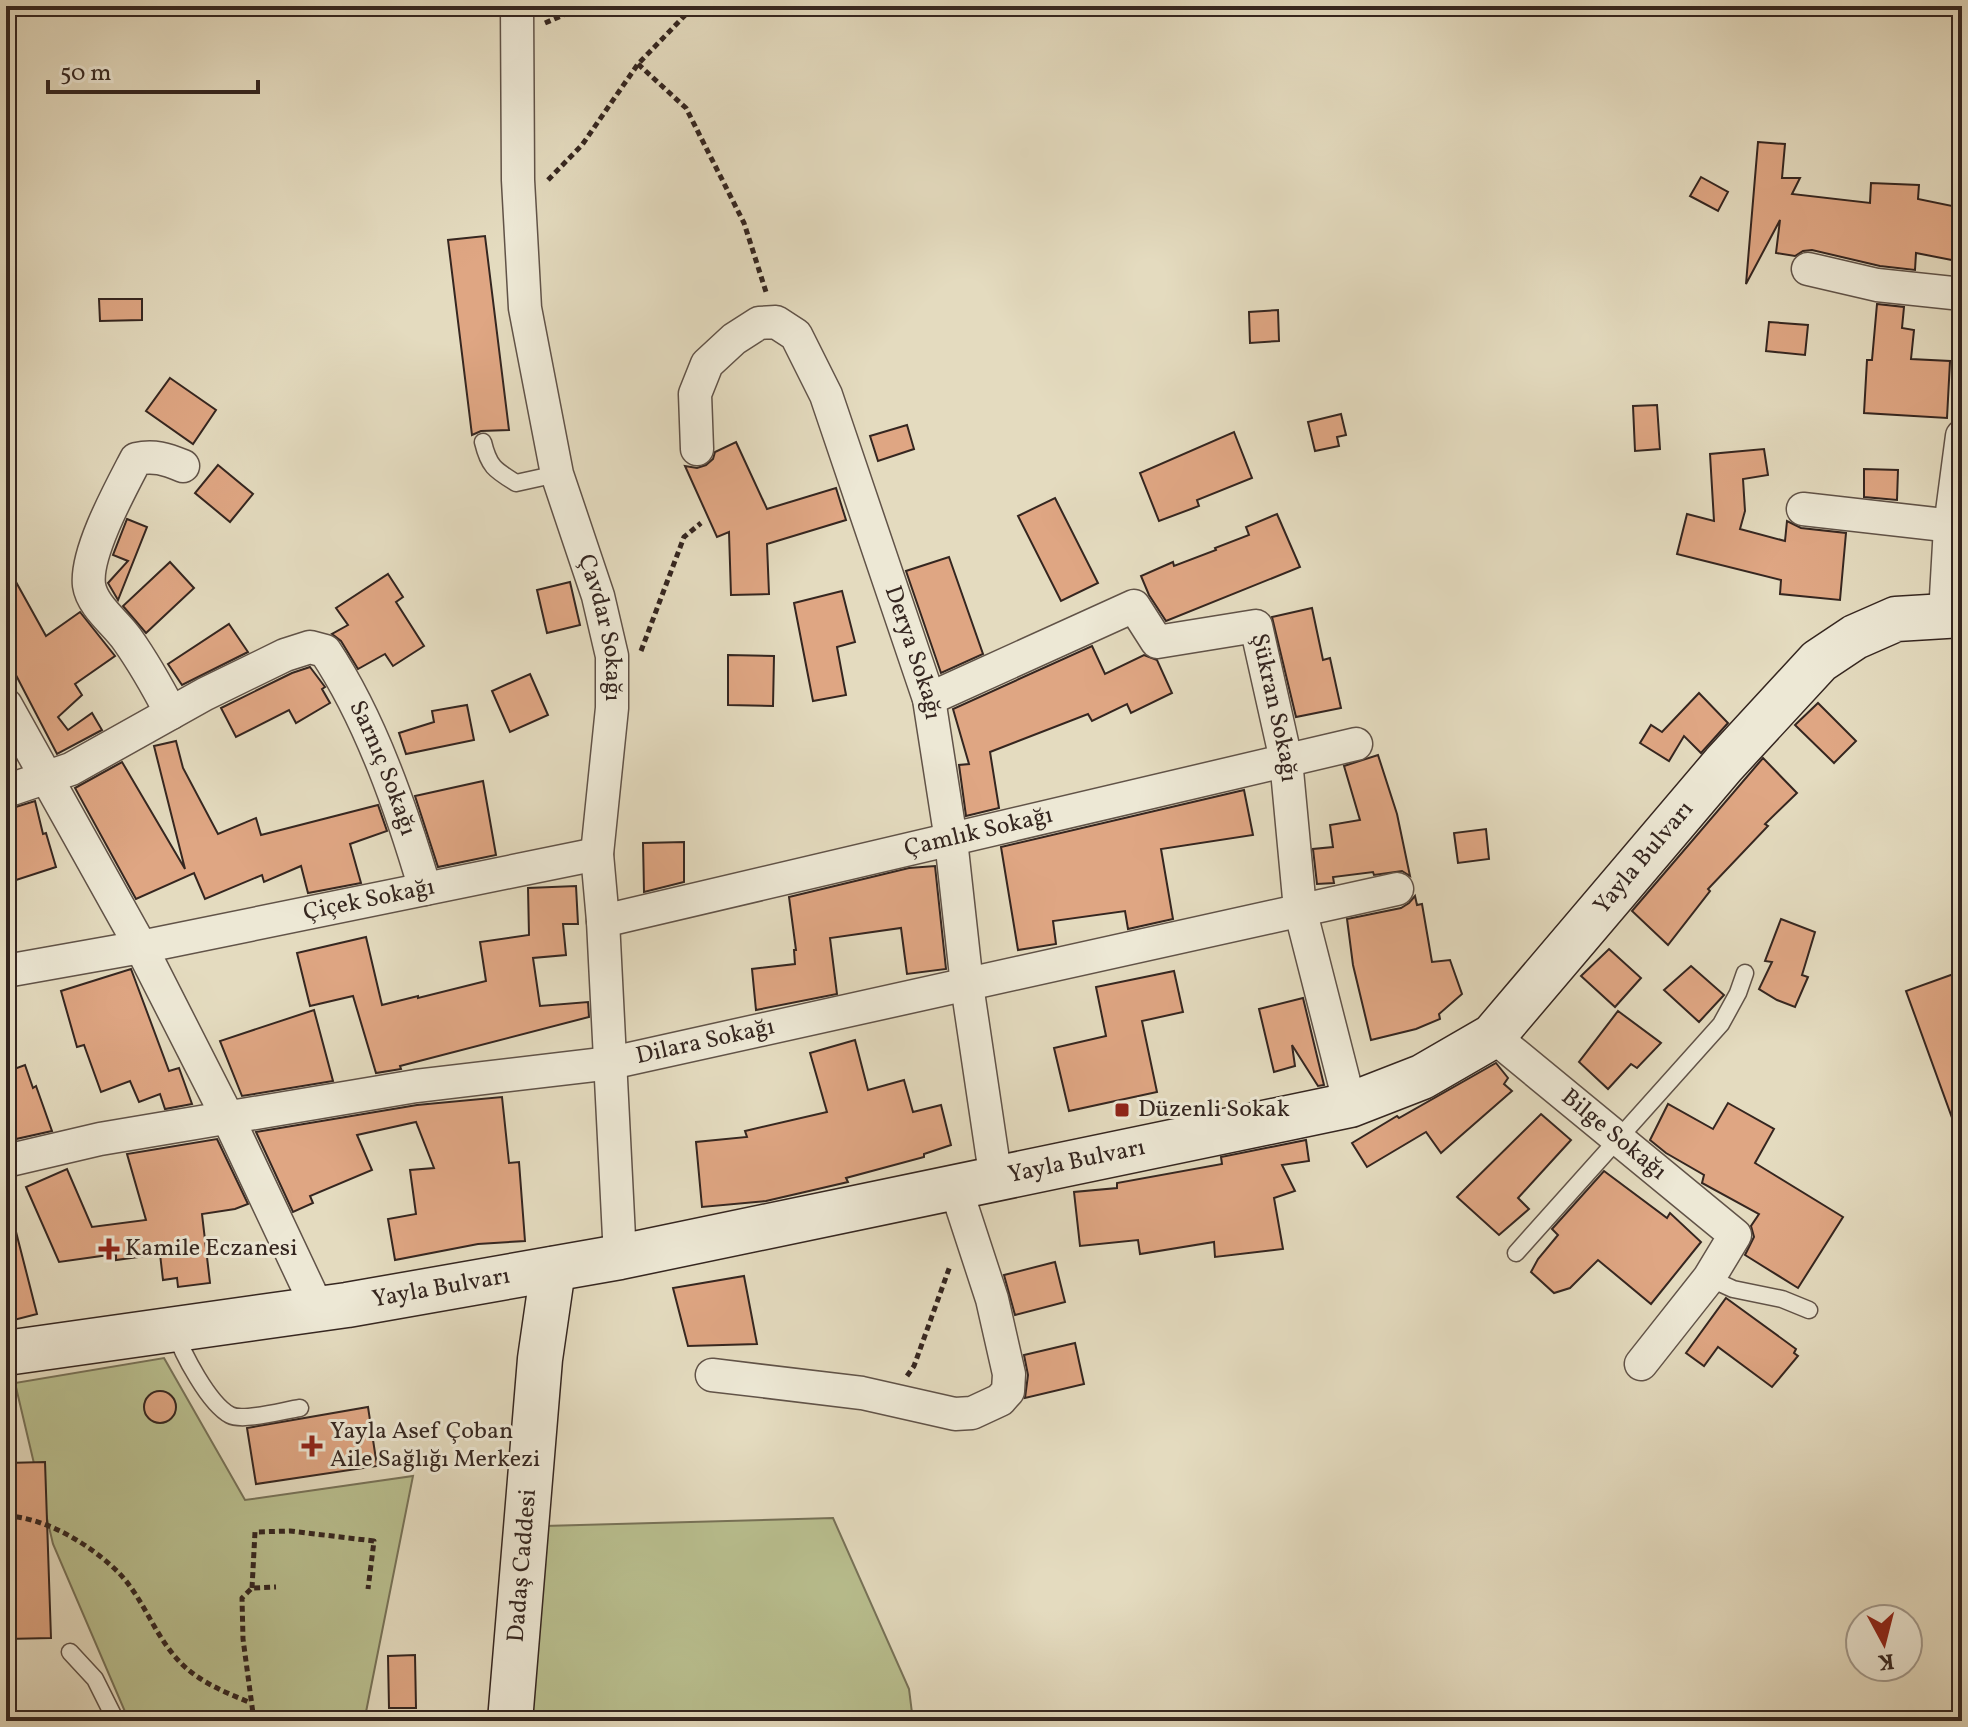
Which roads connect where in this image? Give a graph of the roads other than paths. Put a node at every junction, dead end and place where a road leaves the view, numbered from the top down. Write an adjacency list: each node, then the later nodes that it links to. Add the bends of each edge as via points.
1 (517, 20): 8 (street, Çavdar Sokağı, via 525,308)
2 (1808, 269): 3 (street, via 1877,285)
3 (1962, 294)
4 (1962, 436): 10 (street)
5 (483, 442): 8 (lane, via 488,461 516,483)
6 (697, 449): 12 (street, Derya Sokağı, via 695,394 707,364 759,323 776,322 796,335 826,395)
7 (183, 466): 14 (street, via 149,456 136,459 104,523 89,572 91,594 150,672)
8 (557, 474): 20 (street, Çavdar Sokağı, via 612,656)
9 (1803, 509): 10 (street)
10 (1956, 527): 11 (street)
11 (1954, 615): 29 (main road, Yayla Bulvarı, via 1896,619 1819,661 1724,764)
12 (929, 699): 16 (street, Şükran Sokağı, via 1134,606 1157,642 1256,626); 19 (street, Derya Sokağı)
13 (6, 705): 17 (street)
14 (171, 713): 17 (street, via 71,769); 21 (street, Sarnıç Sokağı, via 285,655 310,647 325,651 368,732)
15 (1356, 744): 16 (street, Çamlık Sokağı)
16 (1286, 760): 19 (street, Çamlık Sokağı); 23 (street, Şükran Sokağı)
17 (47, 776): 18 (street); 25 (street)
18 (6, 791)
19 (951, 840): 24 (street, Çamlık Sokağı); 28 (street, Derya Sokağı)
20 (597, 854): 21 (street, Çiçek Sokağı); 24 (street, Çavdar Sokağı)
21 (425, 889): 25 (street, Çiçek Sokağı)
22 (1397, 889): 23 (street, Dilara Sokağı)
23 (1300, 909): 28 (street, Dilara Sokağı); 31 (street, Şükran Sokağı)
24 (603, 921): 30 (street, Çavdar Sokağı)
25 (141, 947): 26 (street, Çiçek Sokağı); 32 (street)
26 (6, 971)
27 (1745, 973): 33 (lane, via 1721,1024)
28 (967, 985): 30 (street, Dilara Sokağı); 35 (street, Derya Sokağı)
29 (1493, 1036): 31 (main road, Yayla Bulvarı, via 1422,1077); 33 (street, Bilge Sokağı)
30 (611, 1063): 32 (street, Dilara Sokağı, via 416,1086); 37 (street, Çavdar Sokağı)
31 (1350, 1105): 35 (main road, Yayla Bulvarı)
32 (228, 1118): 34 (street, Dilara Sokağı); 40 (street)
33 (1617, 1138): 36 (lane); 39 (street, Bilge Sokağı, via 1735,1235)
34 (6, 1161)
35 (973, 1197): 37 (main road, Yayla Bulvarı); 45 (street, Derya Sokağı, via 1009,1374 1008,1391 987,1409 955,1414 862,1393)
36 (1516, 1253)
37 (620, 1257): 38 (main road, Yayla Bulvarı)
38 (553, 1269): 40 (main road, Yayla Bulvarı); 49 (main road, Dadaş Caddesi, via 537,1390)
39 (1709, 1278): 41 (lane); 44 (street)
40 (318, 1309): 42 (main road, Yayla Bulvarı)
41 (1809, 1310)
42 (174, 1329): 43 (main road, Yayla Bulvarı); 46 (lane, via 196,1376 229,1415)
43 (6, 1353)
44 (1641, 1364)
45 (712, 1375)
46 (300, 1408)
47 (70, 1652): 48 (lane, via 95,1679)
48 (116, 1721)
49 (510, 1721)

